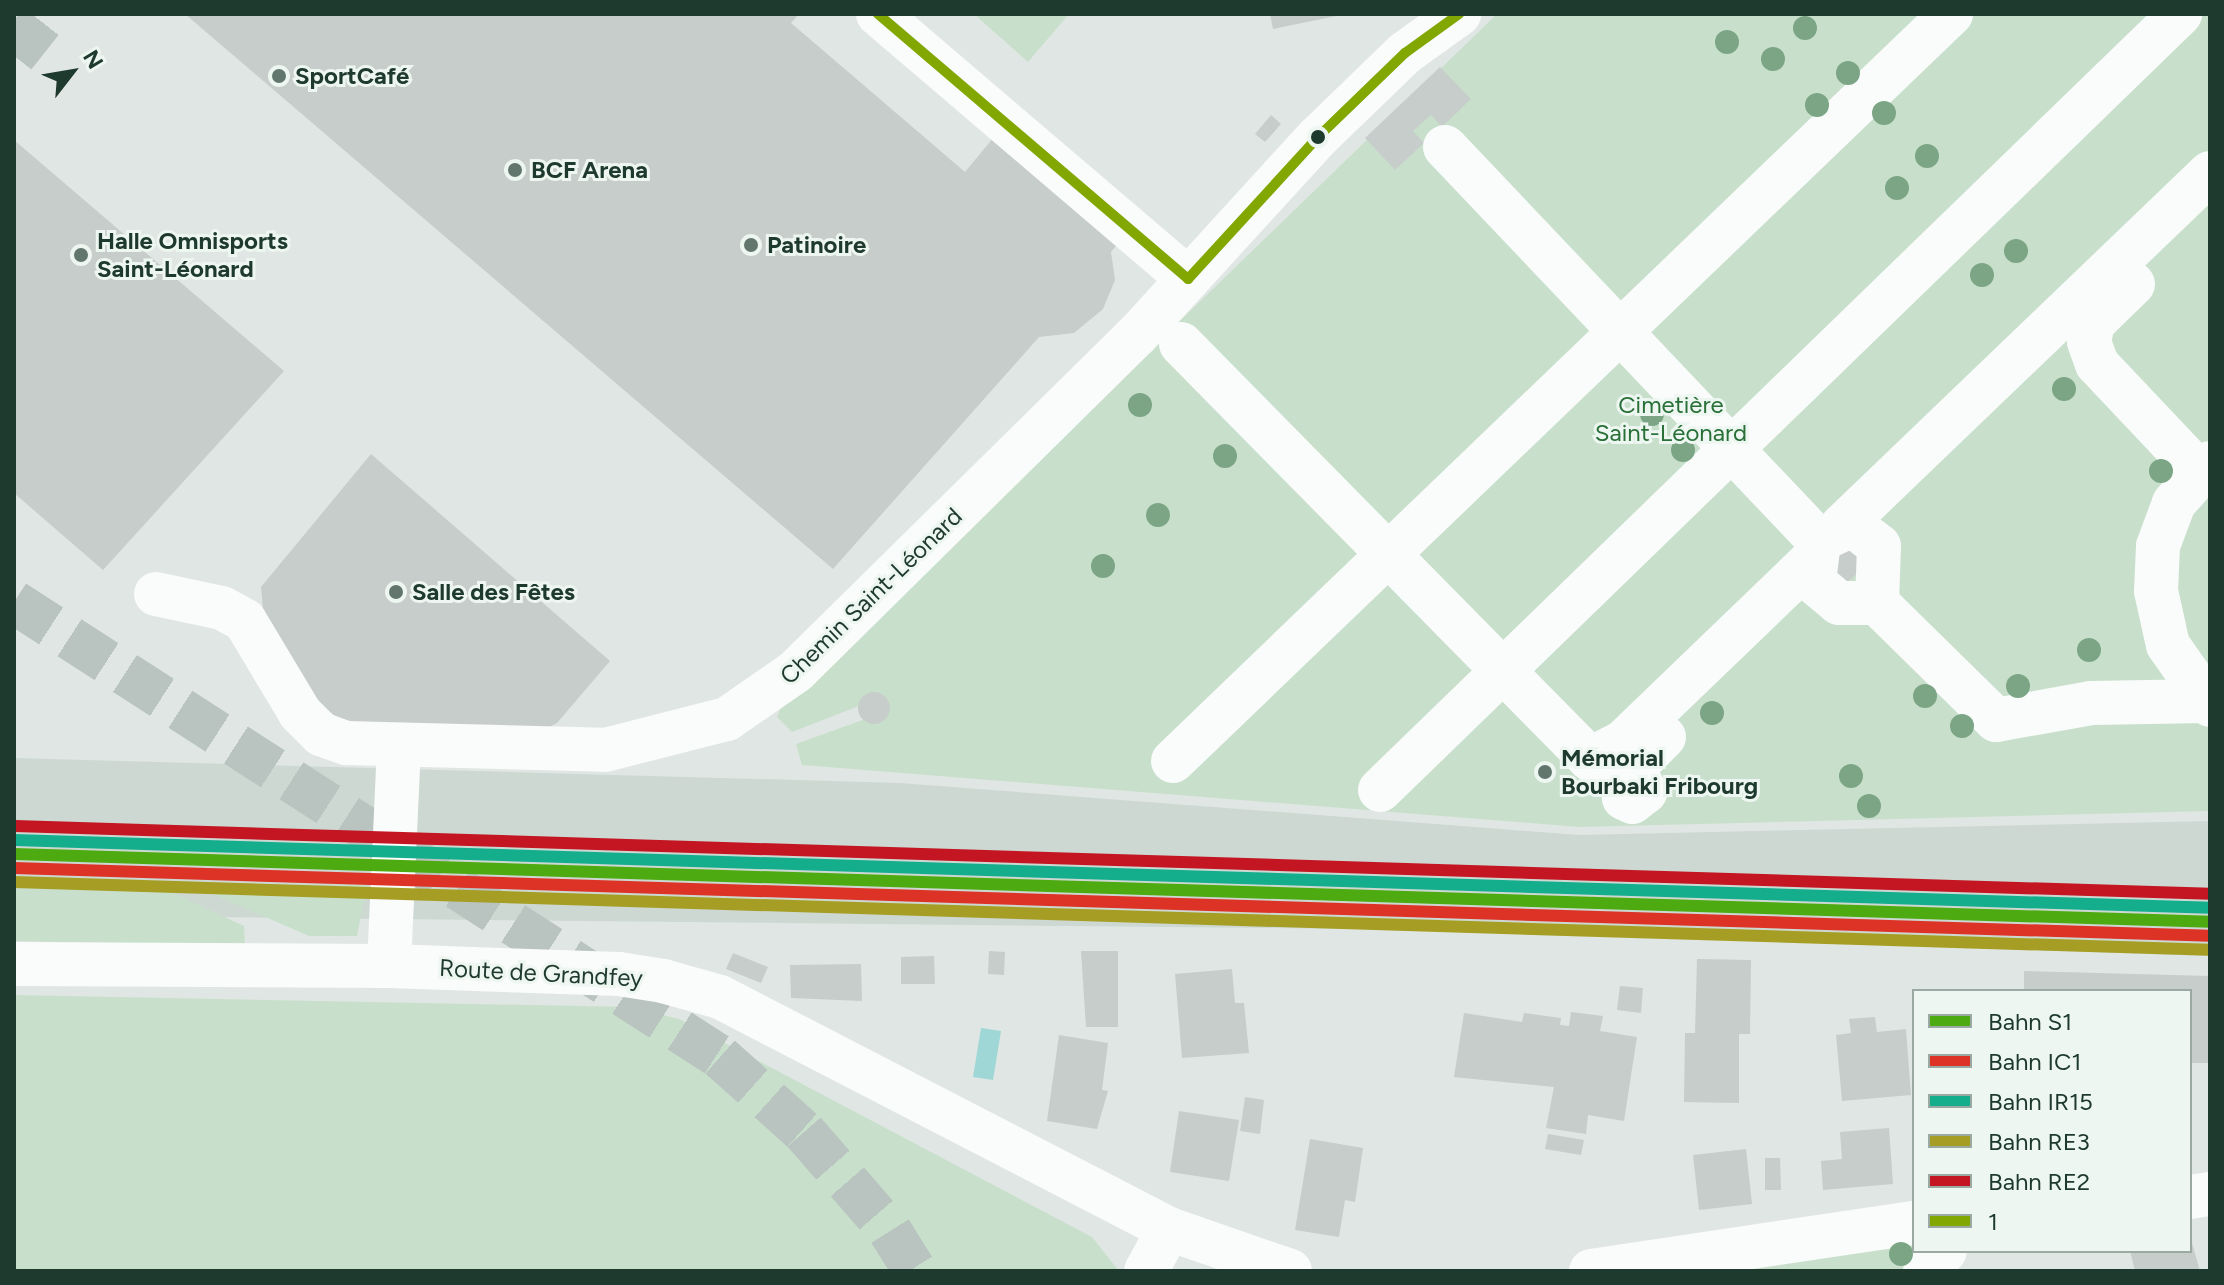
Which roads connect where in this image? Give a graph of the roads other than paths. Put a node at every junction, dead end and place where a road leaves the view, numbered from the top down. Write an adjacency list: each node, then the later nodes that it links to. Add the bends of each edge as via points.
1 (878, 14): 8 (street)
2 (1459, 14): 8 (street, Chemin Saint-Léonard, via 1405,53 1338,117)
3 (1951, 14): 9 (street)
4 (2180, 14): 12 (street)
5 (1445, 147): 9 (street)
6 (2210, 173): 14 (street)
7 (2210, 211): 11 (street, via 2093,323 2089,342)
8 (1188, 279): 20 (street, Chemin Saint-Léonard, via 796,671 740,711 691,731 605,750)
9 (1621, 332): 12 (street); 15 (street)
10 (1181, 344): 15 (street)
11 (2097, 364): 13 (street); 14 (street, via 2071,358 2050,365)
12 (1733, 448): 14 (street); 18 (street)
13 (2204, 467): 19 (street, via 2174,503 2162,534 2156,591 2168,645)
14 (1833, 551): 17 (street, via 1839,603); 17 (street, via 1883,561); 18 (street, via 1601,758 1582,756); 22 (street)
15 (1390, 556): 18 (street); 21 (street)
16 (156, 594): 20 (street, Chemin Saint-Léonard, via 222,608 245,621 300,713 321,734 346,743)
17 (1877, 603): 19 (street, via 1996,720 2091,703)
18 (1501, 672): 23 (street)
19 (2208, 703)
20 (399, 745): 25 (street)
21 (1173, 761)
22 (1633, 768)
23 (1380, 790)
24 (14, 964): 25 (street, Route de Grandfey)
25 (389, 966): 27 (street, Route de Grandfey, via 619,974 720,997)
26 (1912, 1223): 29 (street)
27 (1169, 1229): 30 (street); 31 (street, Route de Grandfey)
28 (1943, 1253): 33 (street)
29 (1729, 1262): 32 (street)
30 (1146, 1271)
31 (1290, 1271)
32 (1591, 1271)
33 (1925, 1271)

